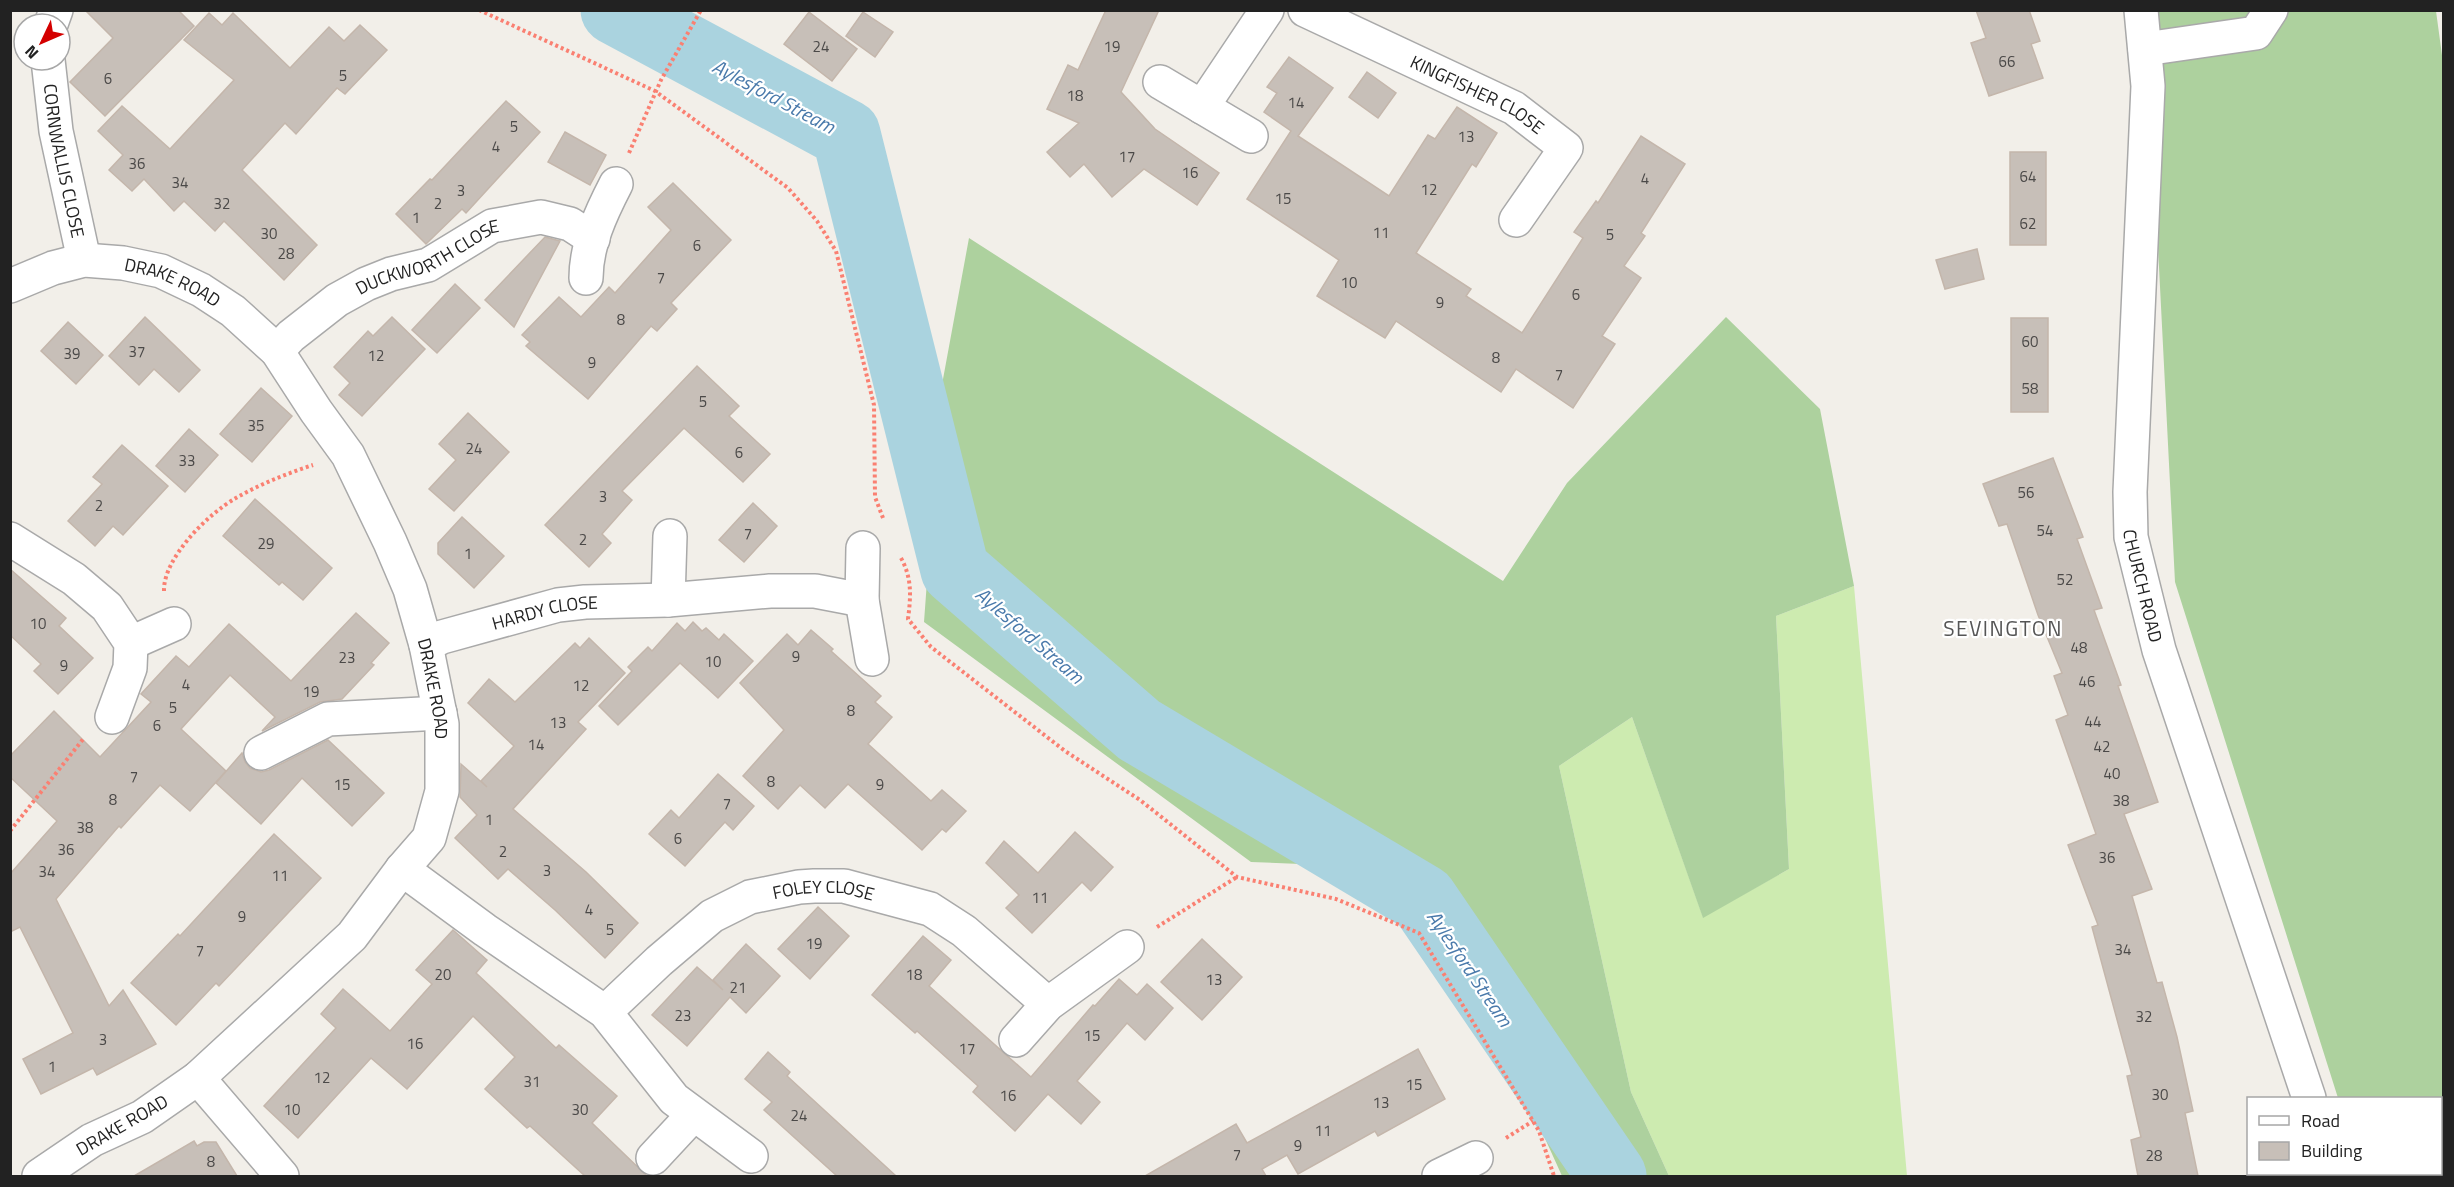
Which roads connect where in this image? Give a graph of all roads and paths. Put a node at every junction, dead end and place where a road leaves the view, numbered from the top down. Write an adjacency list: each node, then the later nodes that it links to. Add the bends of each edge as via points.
1 (479, 10): 10 (path)
2 (701, 10): 10 (path)
3 (1267, 10): 11 (street)
4 (1305, 10): 14 (street, KINGFISHER CLOSE, via 1514,108 1566,148)
5 (2141, 10): 7 (street, CHURCH ROAD)
6 (2271, 10): 7 (street, via 2256,33)
7 (2145, 49): 41 (street, CHURCH ROAD, via 2148,97 2131,537 2159,650)
8 (49, 72): 16 (street, CORNWALLIS CLOSE, via 56,131)
9 (1160, 82): 11 (street)
10 (656, 91): 13 (path); 23 (path, via 788,188 817,221 836,251 874,405 875,497)
11 (1202, 107): 12 (street)
12 (1251, 136)
13 (616, 184): 15 (street)
14 (1516, 220)
15 (593, 238): 17 (street); 19 (street, DUCKWORTH CLOSE, via 570,224 541,217 492,226 428,265 366,284 337,300)
16 (84, 260): 18 (street, DRAKE ROAD, via 52,268); 19 (street, DRAKE ROAD, via 123,263 161,272 201,290 233,311)
17 (586, 278)
18 (10, 286)
19 (277, 351): 20 (street, DRAKE ROAD)
20 (348, 455): 26 (path, via 274,478 233,499 201,526 176,555 164,584); 28 (street, DRAKE ROAD, via 410,589)
21 (670, 536): 24 (street)
22 (10, 539): 27 (street, via 74,579 107,607)
23 (882, 541): 25 (street); 35 (path, via 907,569 912,593 908,619 931,647 1065,751 1140,800)
24 (668, 600): 25 (street, HARDY CLOSE, via 793,591); 28 (street, HARDY CLOSE, via 558,605 442,637)
25 (862, 600): 29 (street)
26 (170, 625): 27 (street)
27 (131, 643): 31 (street, via 130,668)
28 (426, 645): 30 (street, DRAKE ROAD)
29 (872, 659)
30 (440, 713): 32 (street, via 328,719); 34 (street, DRAKE ROAD, via 442,791 429,838)
31 (112, 717): 33 (path, via 95,724)
32 (261, 753)
33 (10, 831)
34 (402, 869): 38 (street); 40 (street, DRAKE ROAD, via 352,936)
35 (1237, 877): 36 (path); 49 (path, via 1336,899 1419,933 1539,1131)
36 (1127, 947): 37 (street)
37 (1048, 1004): 38 (street, FOLEY CLOSE, via 964,931 930,909 844,886 799,886 750,897 712,916); 39 (street)
38 (605, 1012): 42 (street, via 674,1099)
39 (1016, 1040)
40 (198, 1078): 46 (street, DRAKE ROAD, via 142,1117 92,1140); 47 (street)
41 (2310, 1097)
42 (693, 1115): 43 (street); 44 (street)
43 (751, 1156)
44 (653, 1158)
45 (1476, 1158): 48 (street)
46 (39, 1176)
47 (282, 1176)
48 (1439, 1176)
49 (1554, 1176)

